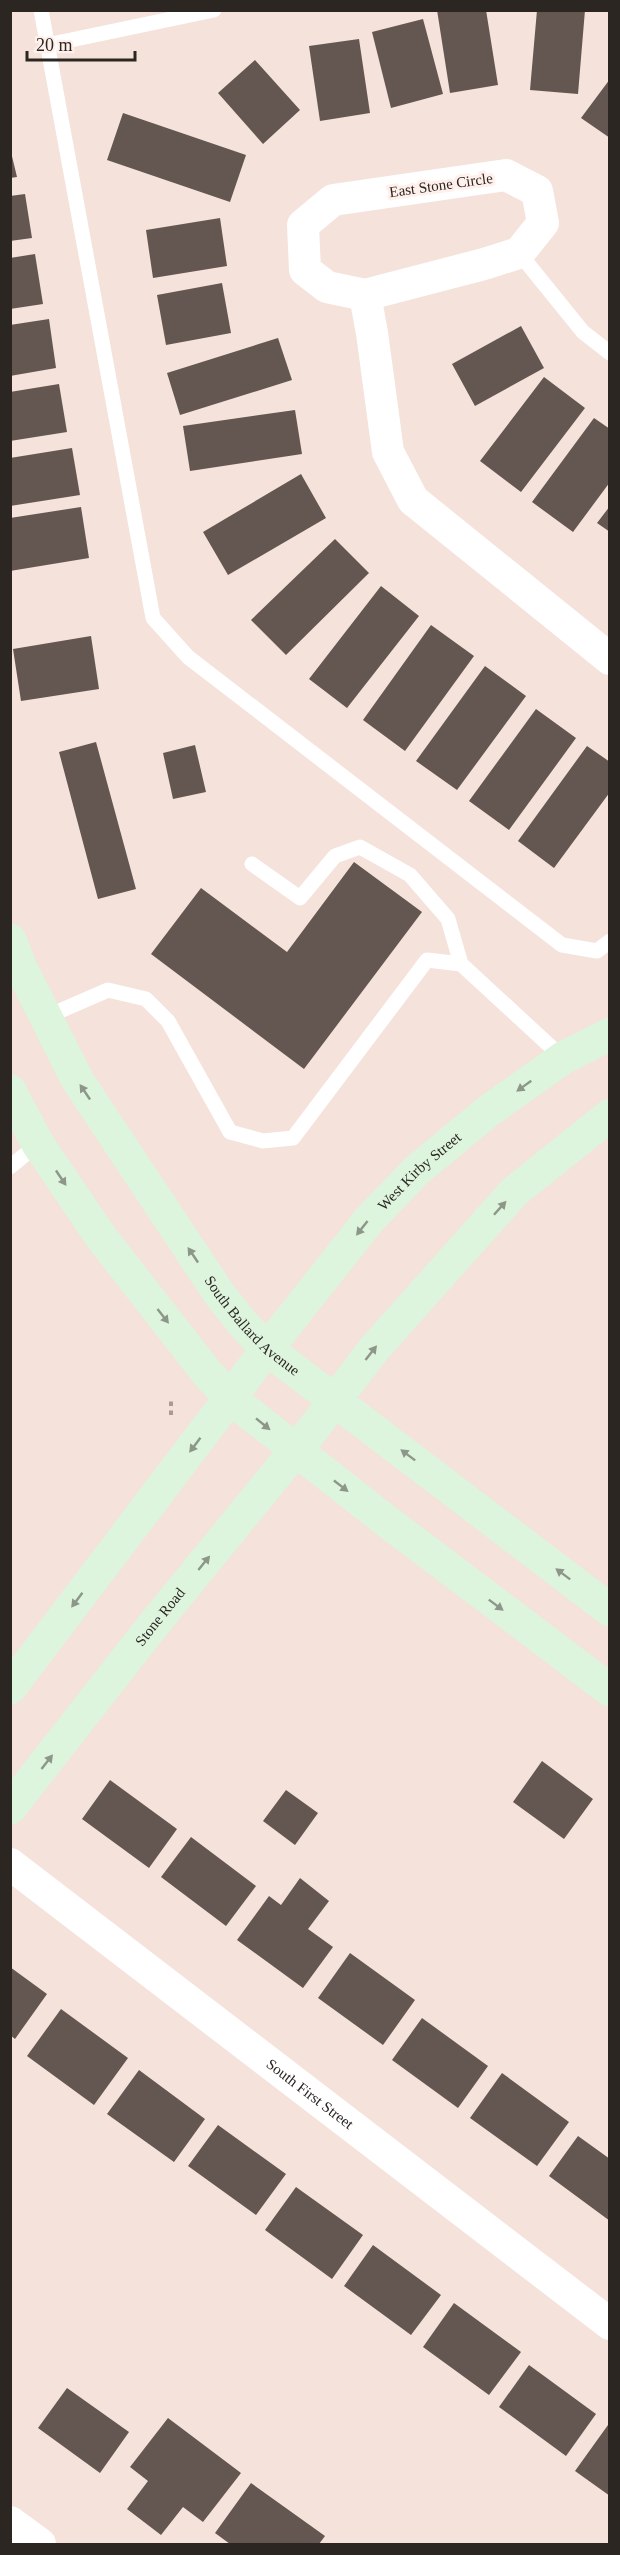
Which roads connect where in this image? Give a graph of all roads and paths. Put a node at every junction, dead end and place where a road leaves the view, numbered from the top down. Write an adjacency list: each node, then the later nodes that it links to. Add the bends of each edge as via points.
1 (41, 10): 3 (lane)
2 (214, 10): 3 (lane)
3 (47, 45): 10 (lane, via 153,618 188,657 562,945 597,951)
4 (519, 253): 5 (street, East Stone Circle); 5 (street, East Stone Circle, via 543,223 537,191 506,175 333,200 303,225 305,270 327,287); 6 (lane, via 583,332)
5 (364, 295): 7 (street, via 388,452 413,500)
6 (609, 353)
7 (609, 659)
8 (252, 864): 11 (lane, via 300,898 335,856 360,847 410,875 448,919)
9 (10, 940): 12 (main road, South Ballard Avenue)
10 (609, 941)
11 (461, 964): 12 (lane, via 427,960 293,1138 263,1141 230,1132 168,1022 146,999 108,990); 14 (lane)
12 (46, 1017): 19 (main road, South Ballard Avenue, one-way to 12, via 243,1325 200,1266 78,1081)
13 (609, 1034): 14 (main road, West Kirby Street)
14 (563, 1058): 19 (main road, West Kirby Street, one-way to 19, via 487,1112 416,1171 369,1220)
15 (10, 1091): 17 (main road)
16 (609, 1115): 21 (main road, one-way to 16, via 374,1349 514,1192)
17 (38, 1144): 18 (lane); 20 (main road, one-way to 20, via 101,1237)
18 (10, 1167)
19 (267, 1349): 20 (main road); 21 (main road, South Ballard Avenue)
20 (230, 1398): 22 (main road, one-way to 22); 24 (main road, one-way to 24)
21 (336, 1400): 22 (main road); 23 (main road, South Ballard Avenue, one-way to 21)
22 (304, 1440): 25 (main road, one-way to 25); 26 (main road, Stone Road, one-way to 22)
23 (609, 1610)
24 (10, 1688)
25 (609, 1690)
26 (10, 1808)
27 (10, 1864): 28 (street, South First Street)
28 (609, 2324)

